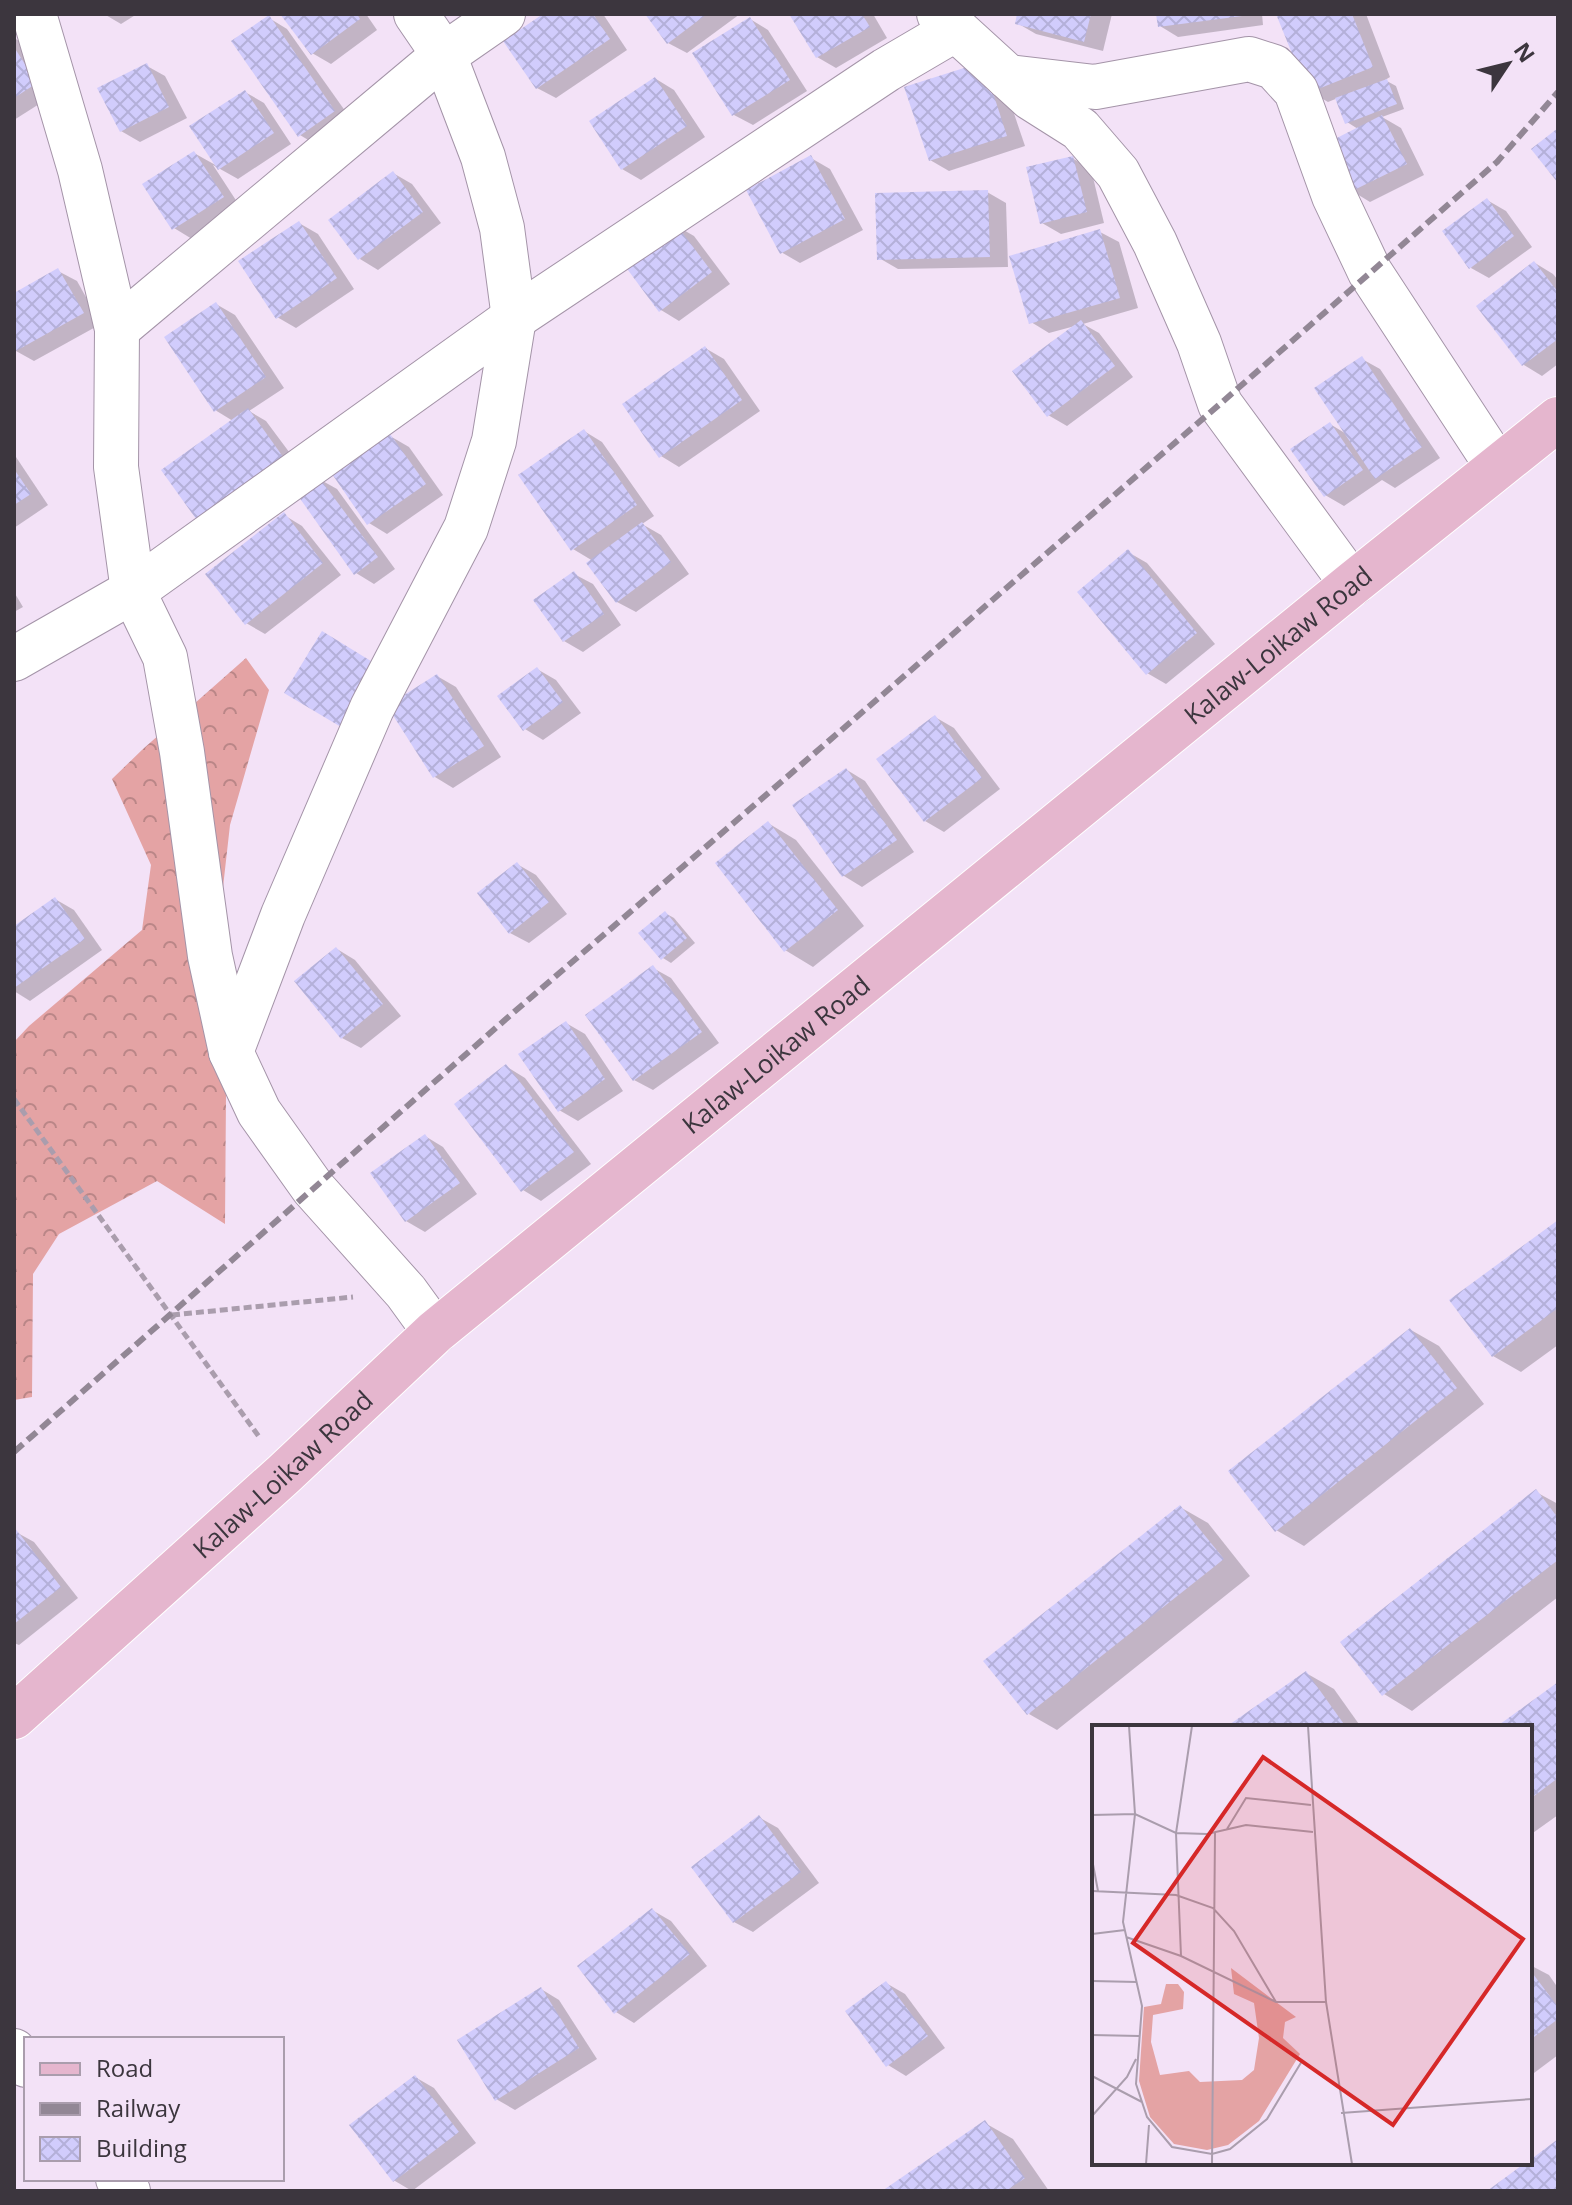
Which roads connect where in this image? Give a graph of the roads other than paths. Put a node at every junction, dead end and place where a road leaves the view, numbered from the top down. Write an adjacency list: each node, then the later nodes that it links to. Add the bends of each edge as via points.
1 (34, 14): 8 (street, via 80,170)
2 (416, 14): 5 (street)
3 (503, 14): 5 (street)
4 (948, 22): 6 (street); 7 (street, via 886,70)
5 (444, 55): 7 (street, via 483,157 502,228); 8 (street)
6 (1008, 77): 10 (street, via 1095,87 1249,59 1274,67 1296,91 1334,196 1370,272); 11 (street, via 1080,129 1118,173 1155,243 1220,404)
7 (514, 318): 12 (street); 14 (street, via 494,441 466,528 372,708 277,929)
8 (117, 329): 12 (street, via 116,467)
9 (1558, 419): 10 (main road, Kalaw-Loikaw Road)
10 (1497, 466): 11 (main road, Kalaw-Loikaw Road)
11 (1352, 584): 15 (main road, Kalaw-Loikaw Road)
12 (133, 591): 13 (street); 14 (street, via 165,657 210,956)
13 (14, 659)
14 (231, 1052): 15 (street, via 259,1112 313,1188)
15 (435, 1332): 16 (main road, Kalaw-Loikaw Road)
16 (14, 1717)

